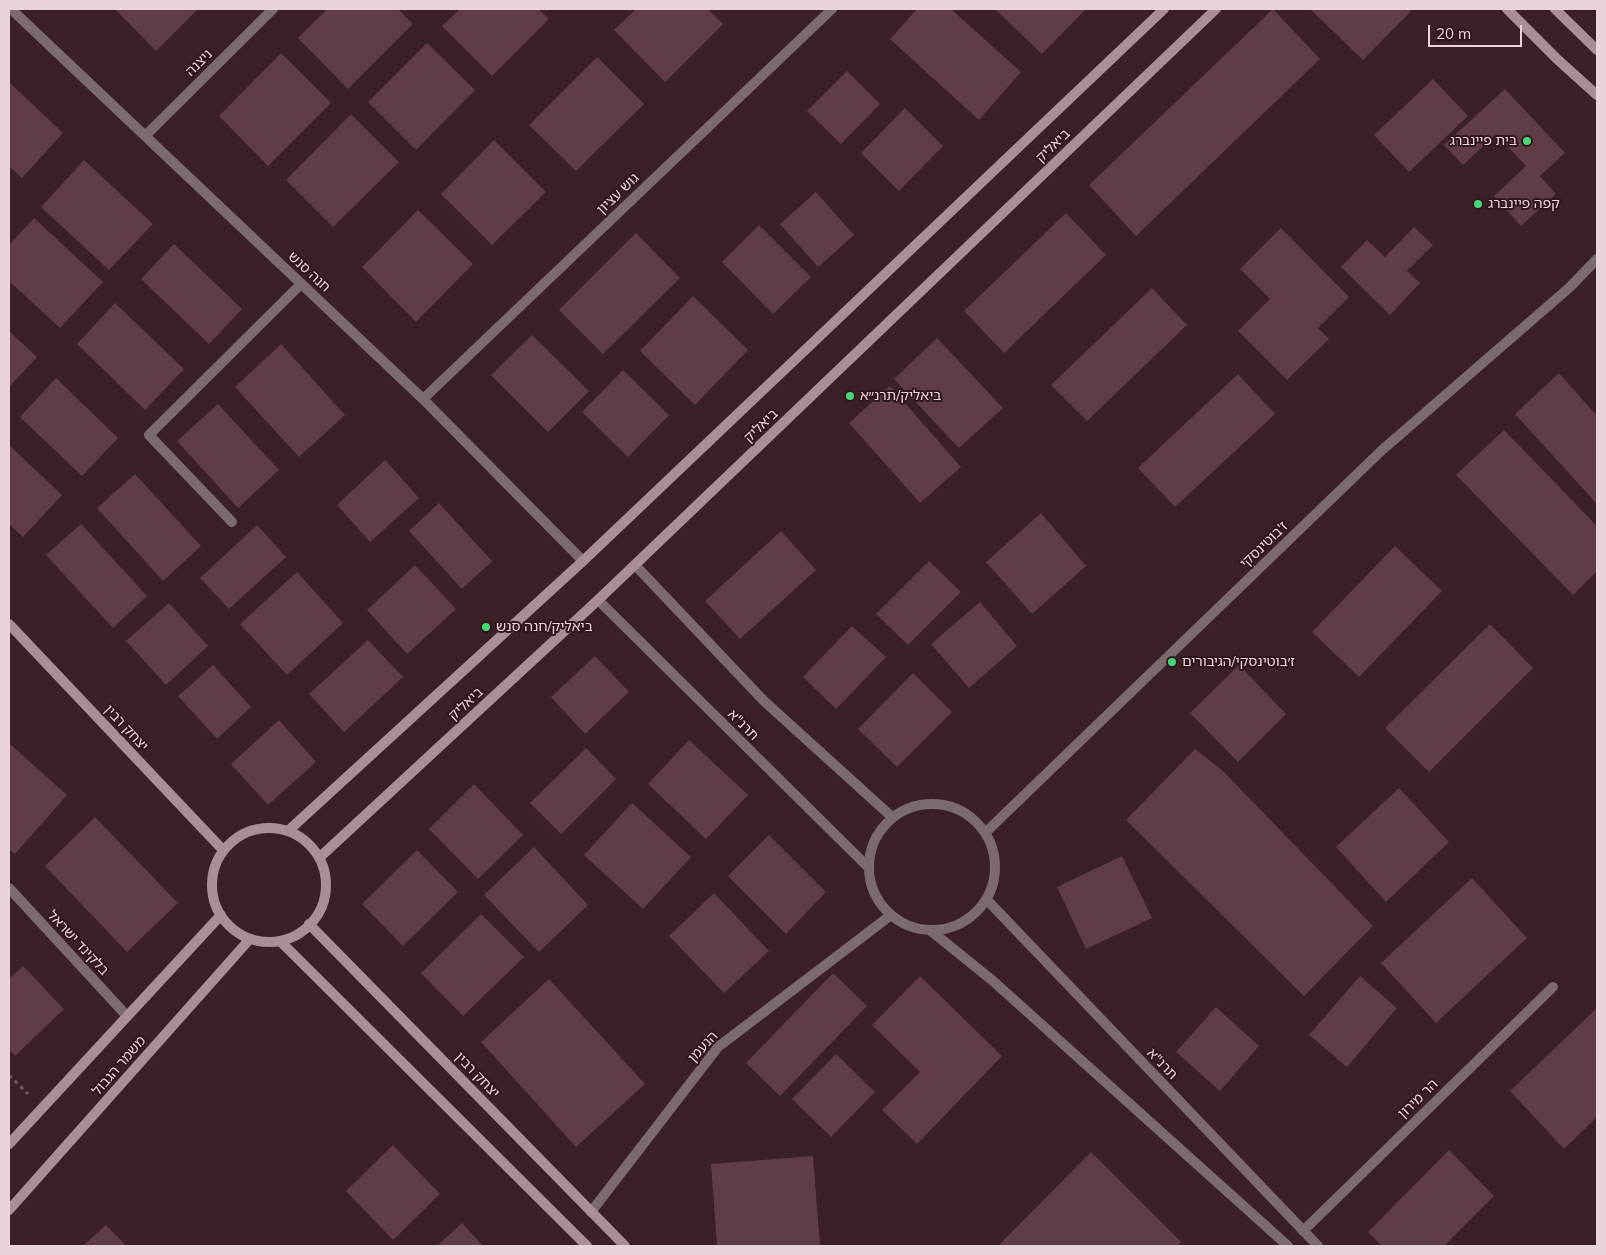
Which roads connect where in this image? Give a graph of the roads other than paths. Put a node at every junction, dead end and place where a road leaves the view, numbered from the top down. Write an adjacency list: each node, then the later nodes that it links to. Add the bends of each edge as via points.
1 (11, 9): 10 (street, חנה סנש)
2 (273, 9): 10 (street, ניצנה)
3 (832, 9): 15 (street, גוש עציון)
4 (1164, 9): 17 (main road, ביאליק)
5 (1216, 9): 18 (main road, ביאליק)
6 (1507, 9): 9 (main road)
7 (1556, 9): 8 (main road)
8 (1597, 50)
9 (1597, 95)
10 (145, 136): 13 (street, חנה סנש)
11 (1597, 259): 14 (street, ז'בוטינסקי)
12 (1597, 270): 14 (street, ז'בוטינסקי)
13 (301, 284): 15 (street, חנה סנש); 16 (street, via 149,435)
14 (1570, 287): 23 (street, ז'בוטינסקי, via 1381,451)
15 (423, 399): 17 (street, חנה סנש)
16 (232, 522)
17 (583, 561): 22 (main road, ביאליק)
18 (635, 566): 19 (main road, ביאליק); 21 (street, via 764,702)
19 (598, 600): 25 (main road, ביאליק); 26 (street, תרנ"א)
20 (9, 624): 24 (main road, יצחק רבין)
21 (892, 817): 23 (street, via 910,806 932,803 953,806 972,816); 26 (street, via 879,831 871,849)
22 (288, 832): 24 (main road, via 264,828 245,833); 25 (main road, via 307,843)
23 (986, 832): 28 (street, via 994,849 996,866 994,884)
24 (223, 850): 29 (main road, via 214,868 211,891)
25 (319, 858): 31 (main road, via 325,874 325,894 319,913)
26 (868, 868): 30 (street, via 879,902)
27 (9, 888): 36 (street, בלקינד ישראל)
28 (987, 900): 32 (street, via 962,923); 40 (street, תרנ"א)
29 (221, 915): 33 (main road, via 236,933); 36 (main road, משמר הגבול)
30 (891, 916): 32 (street, via 909,926); 39 (street, הנעמן, via 718,1047)
31 (308, 924): 34 (main road, via 299,934); 39 (main road, יצחק רבין)
32 (930, 930): 43 (street, via 993,981)
33 (249, 940): 34 (main road); 38 (main road, משמר הגבול)
34 (281, 942): 41 (main road)
35 (1553, 987): 40 (street, הר מירון)
36 (127, 1016): 37 (main road, משמר הגבול)
37 (9, 1144)
38 (9, 1210)
39 (592, 1212): 42 (main road, יצחק רבין)
40 (1303, 1231): 44 (street, תרנ"א)
41 (587, 1246)
42 (625, 1246)
43 (1288, 1246)
44 (1318, 1246)

